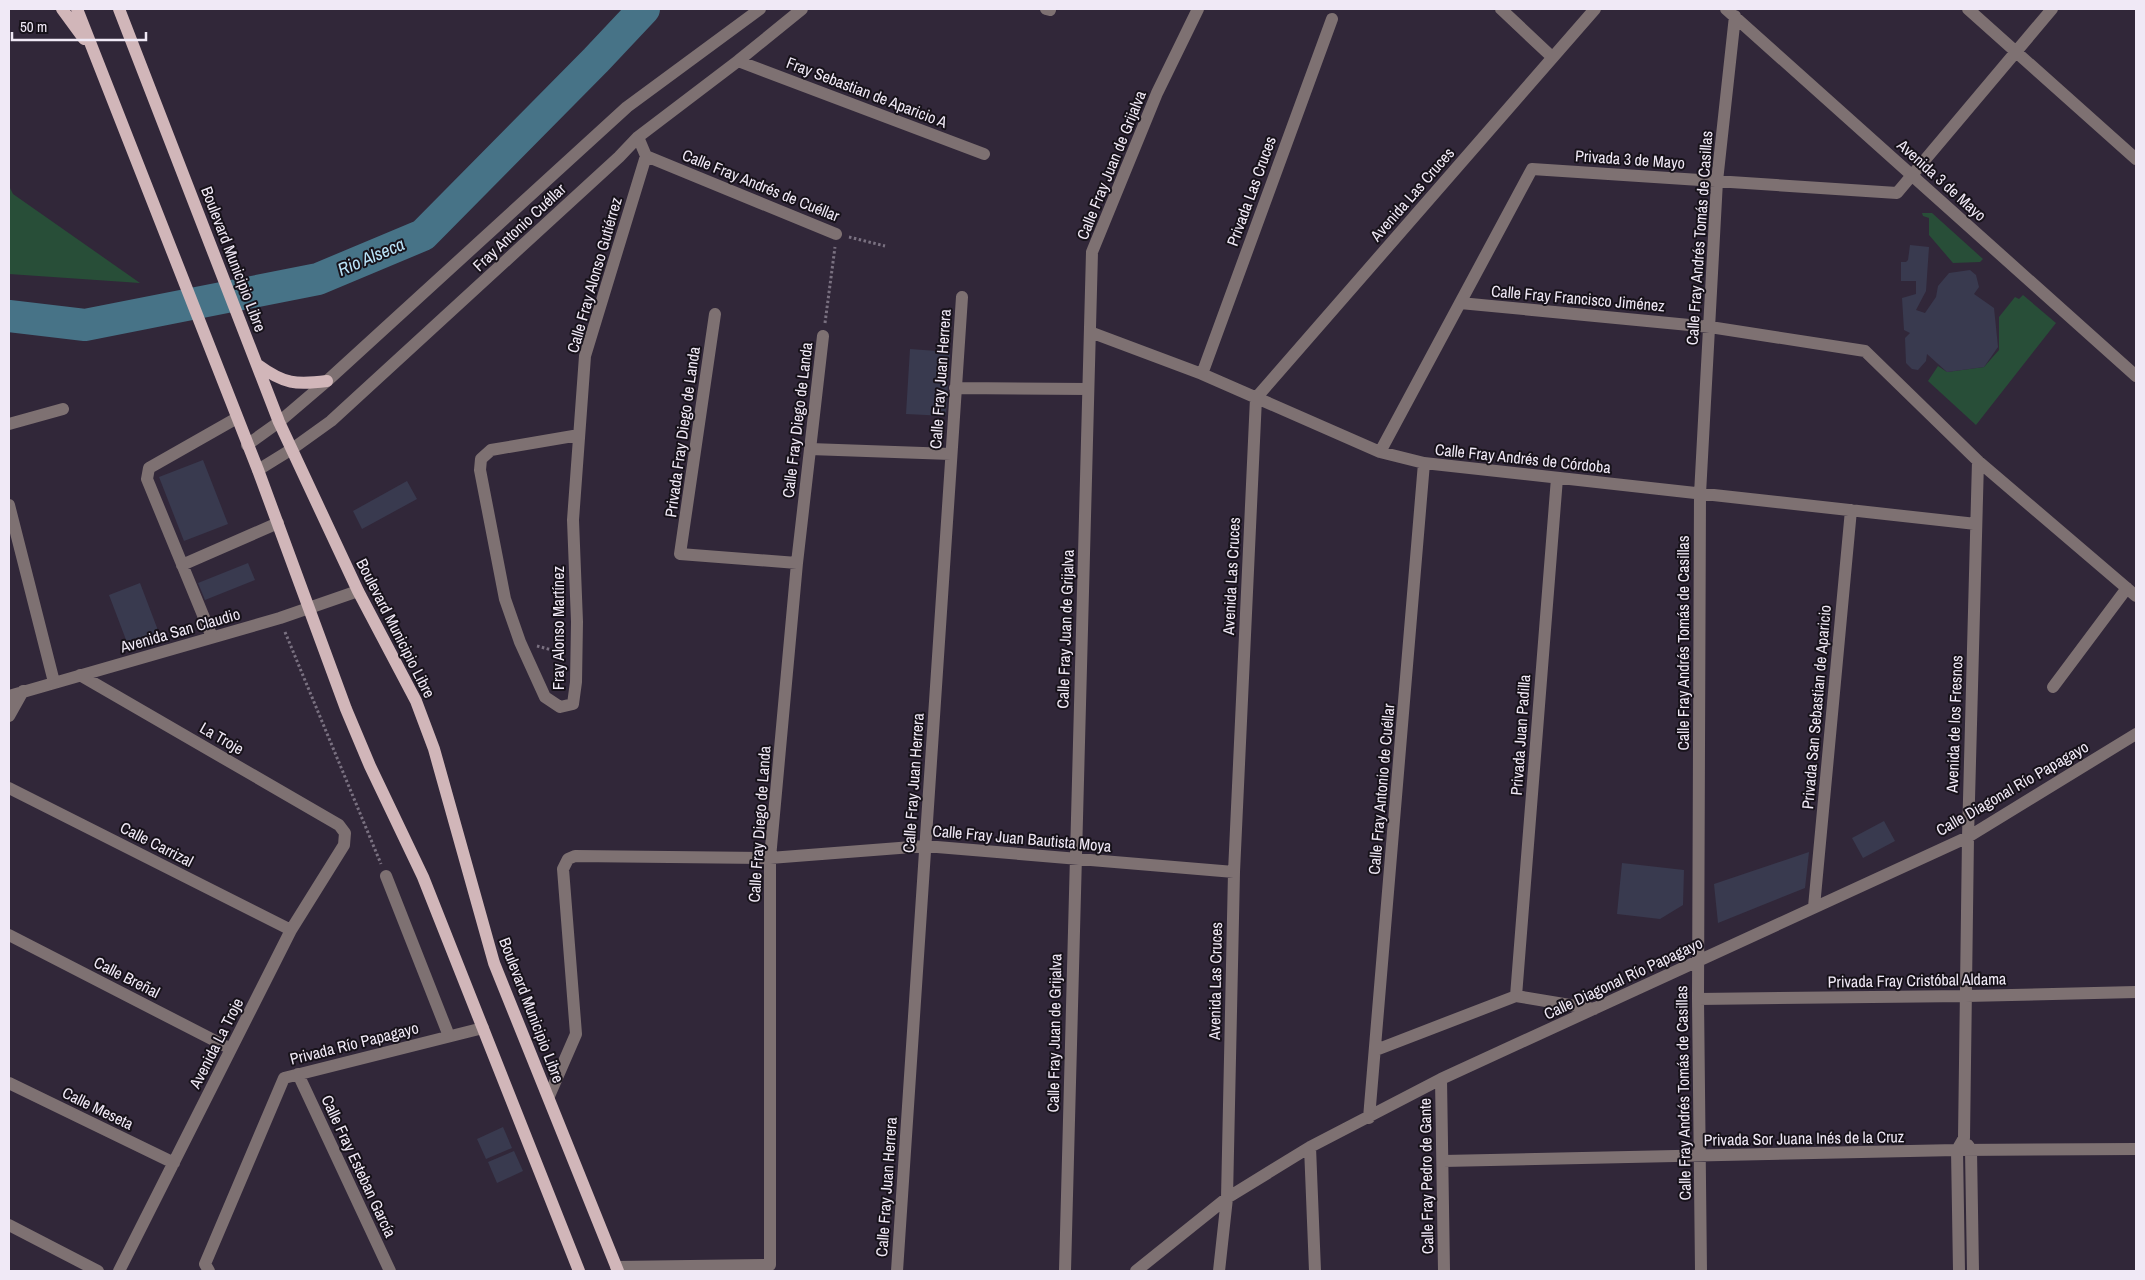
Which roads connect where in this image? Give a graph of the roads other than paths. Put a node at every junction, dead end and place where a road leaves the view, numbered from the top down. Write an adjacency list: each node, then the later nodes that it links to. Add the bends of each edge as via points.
1 (62, 9): 13 (main road)
2 (77, 9): 13 (main road)
3 (119, 9): 30 (main road, Boulevard Municipio Libre)
4 (760, 9): 33 (street, Fray Antonio Cuéllar, via 627,107)
5 (802, 9): 16 (street, Fray Antonio Cuéllar)
6 (1198, 9): 28 (street, Calle Fray Juan de Grijalva, via 1157,94 1092,252)
7 (1501, 9): 15 (street)
8 (1595, 9): 15 (street, Avenida Las Cruces)
9 (1968, 9): 14 (street)
10 (2052, 9): 14 (street, Privada 3 de Mayo)
11 (1731, 13): 21 (street, Avenida 3 de Mayo); 22 (street, Calle Fray Andrés Tomás de Casillas)
12 (1332, 19): 31 (street, Privada Las Cruces)
13 (94, 52): 38 (main road)
14 (2016, 52): 20 (street); 21 (street, Privada 3 de Mayo)
15 (1552, 58): 36 (street, Avenida Las Cruces)
16 (738, 61): 17 (street, Fray Antonio Cuéllar); 18 (street, Fray Sebastian de Aparicio A)
17 (638, 137): 19 (street); 44 (street, Fray Antonio Cuéllar, via 331,421)
18 (984, 154)
19 (646, 156): 23 (street, Calle Fray Andrés de Cuéllar); 41 (street, Calle Fray Alonso Gutiérrez, via 586,356)
20 (2136, 159)
21 (1912, 176): 22 (street, Privada 3 de Mayo, via 1897,193); 32 (street, Avenida 3 de Mayo)
22 (1717, 180): 25 (street, Privada 3 de Mayo, via 1532,169); 27 (street, Calle Fray Andrés Tomás de Casillas)
23 (836, 234)
24 (962, 298): 34 (street, Calle Fray Juan Herrera)
25 (1460, 303): 27 (street, Calle Fray Francisco Jiménez); 45 (street, Privada 3 de Mayo)
26 (716, 314): 56 (street, Privada Fray Diego de Landa, via 680,554)
27 (1710, 327): 47 (street, Calle Fray Francisco Jiménez, via 1865,351); 51 (street, Calle Fray Andrés Tomás de Casillas)
28 (1090, 332): 31 (street, Calle Fray Andrés de Córdoba); 35 (street, Calle Fray Juan de Grijalva)
29 (823, 336): 43 (street, Calle Fray Diego de Landa)
30 (258, 365): 33 (main road, via 283,382 300,385); 39 (main road, Boulevard Municipio Libre)
31 (1202, 374): 36 (street, Calle Fray Andrés de Córdoba)
32 (2136, 376)
33 (327, 381): 39 (street, Fray Antonio Cuéllar)
34 (956, 388): 35 (street); 46 (street, Calle Fray Juan Herrera)
35 (1088, 389): 74 (street, Calle Fray Juan de Grijalva)
36 (1256, 398): 45 (street, Calle Fray Andrés de Córdoba); 75 (street, Avenida Las Cruces)
37 (63, 409): 40 (street)
38 (237, 418): 42 (main road); 57 (street, via 149,468 147,479)
39 (279, 422): 42 (street, Fray Antonio Cuéllar); 44 (main road, Boulevard Municipio Libre)
40 (9, 424)
41 (579, 435): 41 (street, Fray Alonso Martínez, via 573,520 577,654 574,704 560,707 544,697 505,599 480,470 481,458 491,450)
42 (247, 445): 49 (main road)
43 (810, 449): 46 (street); 56 (street, Calle Fray Diego de Landa)
44 (292, 450): 49 (street, Fray Antonio Cuéllar); 58 (main road, Boulevard Municipio Libre)
45 (1380, 452): 48 (street, Calle Fray Andrés de Córdoba)
46 (951, 454): 72 (street, Calle Fray Juan Herrera)
47 (1978, 460): 55 (street, Avenida de los Fresnos); 59 (street, Calle Fray Francisco Jiménez)
48 (1424, 463): 50 (street, Calle Fray Andrés de Córdoba); 89 (street, Calle Fray Antonio de Cuéllar)
49 (258, 470): 54 (main road)
50 (1557, 478): 51 (street, Calle Fray Andrés de Córdoba); 82 (street, Privada Juan Padilla)
51 (1700, 494): 53 (street, Calle Fray Andrés de Córdoba); 80 (street, Calle Fray Andrés Tomás de Casillas)
52 (9, 505): 63 (street)
53 (1851, 510): 55 (street, Calle Fray Andrés de Córdoba); 77 (street, Privada San Sebastian de Aparicio)
54 (278, 523): 57 (street); 60 (main road)
55 (1976, 524): 71 (street, Avenida de los Fresnos)
56 (797, 563): 73 (street, Calle Fray Diego de Landa)
57 (182, 565): 61 (street)
58 (358, 591): 60 (street, Avenida San Claudio); 93 (main road, Boulevard Municipio Libre, via 416,701 434,750 494,964)
59 (2132, 592): 64 (street)
60 (310, 608): 61 (street, Avenida San Claudio); 86 (main road, via 346,709 423,877)
61 (212, 637): 62 (street, Avenida San Claudio)
62 (80, 675): 63 (street, Avenida San Claudio); 70 (street, La Troje, via 339,825)
63 (54, 682): 65 (street, Avenida San Claudio)
64 (2053, 687)
65 (23, 691): 66 (street, Avenida San Claudio); 67 (street)
66 (9, 696)
67 (9, 716)
68 (2136, 734): 71 (street, Calle Diagonal Río Papagayo)
69 (9, 788): 78 (street, Calle Carrizal)
70 (345, 832): 78 (street, Avenida La Troje, via 344,845)
71 (1968, 836): 77 (street, Calle Diagonal Río Papagayo); 83 (street, Avenida de los Fresnos)
72 (925, 846): 73 (street, Calle Fray Juan Bautista Moya); 74 (street, Calle Fray Juan Bautista Moya); 111 (street, Calle Fray Juan Herrera)
73 (770, 858): 93 (street, Calle Fray Juan Bautista Moya, via 575,856 568,859 563,869 576,1034); 106 (street, Calle Fray Diego de Landa, via 770,1264)
74 (1075, 858): 75 (street, Calle Fray Juan Bautista Moya); 112 (street, Calle Fray Juan de Grijalva)
75 (1234, 872): 103 (street, Avenida Las Cruces)
76 (386, 876): 87 (street)
77 (1814, 907): 80 (street, Calle Diagonal Río Papagayo)
78 (291, 930): 88 (street, Avenida La Troje)
79 (9, 935): 88 (street, Calle Breñal)
80 (1698, 961): 84 (street, Calle Fray Andrés Tomás de Casillas); 85 (street, Calle Diagonal Río Papagayo)
81 (2136, 992): 83 (street, Privada Fray Cristóbal Aldama)
82 (1516, 996): 85 (street); 89 (street)
83 (1966, 996): 84 (street, Privada Fray Cristóbal Aldama); 95 (street, Avenida de los Fresnos)
84 (1698, 999): 100 (street, Calle Fray Andrés Tomás de Casillas)
85 (1594, 1009): 91 (street, Calle Diagonal Río Papagayo)
86 (483, 1028): 87 (street, Privada Río Papagayo); 110 (main road)
87 (449, 1036): 90 (street, Privada Río Papagayo)
88 (231, 1049): 102 (street, Avenida La Troje)
89 (1376, 1050): 94 (street, Calle Fray Antonio de Cuéllar)
90 (298, 1074): 105 (street, Privada Río Papagayo, via 284,1078); 109 (street, Calle Fray Esteban García)
91 (1441, 1080): 94 (street, Calle Diagonal Río Papagayo); 101 (street, Calle Fray Pedro de Gante)
92 (9, 1083): 102 (street, Calle Meseta)
93 (549, 1096): 106 (main road, Boulevard Municipio Libre)
94 (1369, 1118): 96 (street, Calle Diagonal Río Papagayo)
95 (1964, 1138): 98 (street, Avenida de los Fresnos); 99 (street)
96 (1310, 1147): 103 (street, Calle Diagonal Río Papagayo); 115 (street)
97 (2136, 1148): 99 (street, Privada Sor Juana Inés de la Cruz)
98 (1957, 1150): 99 (street, Privada Sor Juana Inés de la Cruz); 100 (street, Privada Sor Juana Inés de la Cruz); 118 (street)
99 (1971, 1150): 119 (street)
100 (1700, 1157): 101 (street, Privada Sor Juana Inés de la Cruz); 117 (street, Calle Fray Andrés Tomás de Casillas)
101 (1443, 1161): 116 (street, Calle Fray Pedro de Gante)
102 (174, 1163): 108 (street, Avenida La Troje)
103 (1227, 1198): 113 (street, Calle Diagonal Río Papagayo); 114 (street, Avenida Las Cruces)
104 (9, 1225): 107 (street)
105 (207, 1267)
106 (617, 1269)
107 (98, 1271)
108 (119, 1271)
109 (390, 1271)
110 (578, 1271)
111 (897, 1271)
112 (1065, 1271)
113 (1136, 1271)
114 (1219, 1271)
115 (1315, 1271)
116 (1444, 1271)
117 (1701, 1271)
118 (1960, 1271)
119 (1973, 1271)

